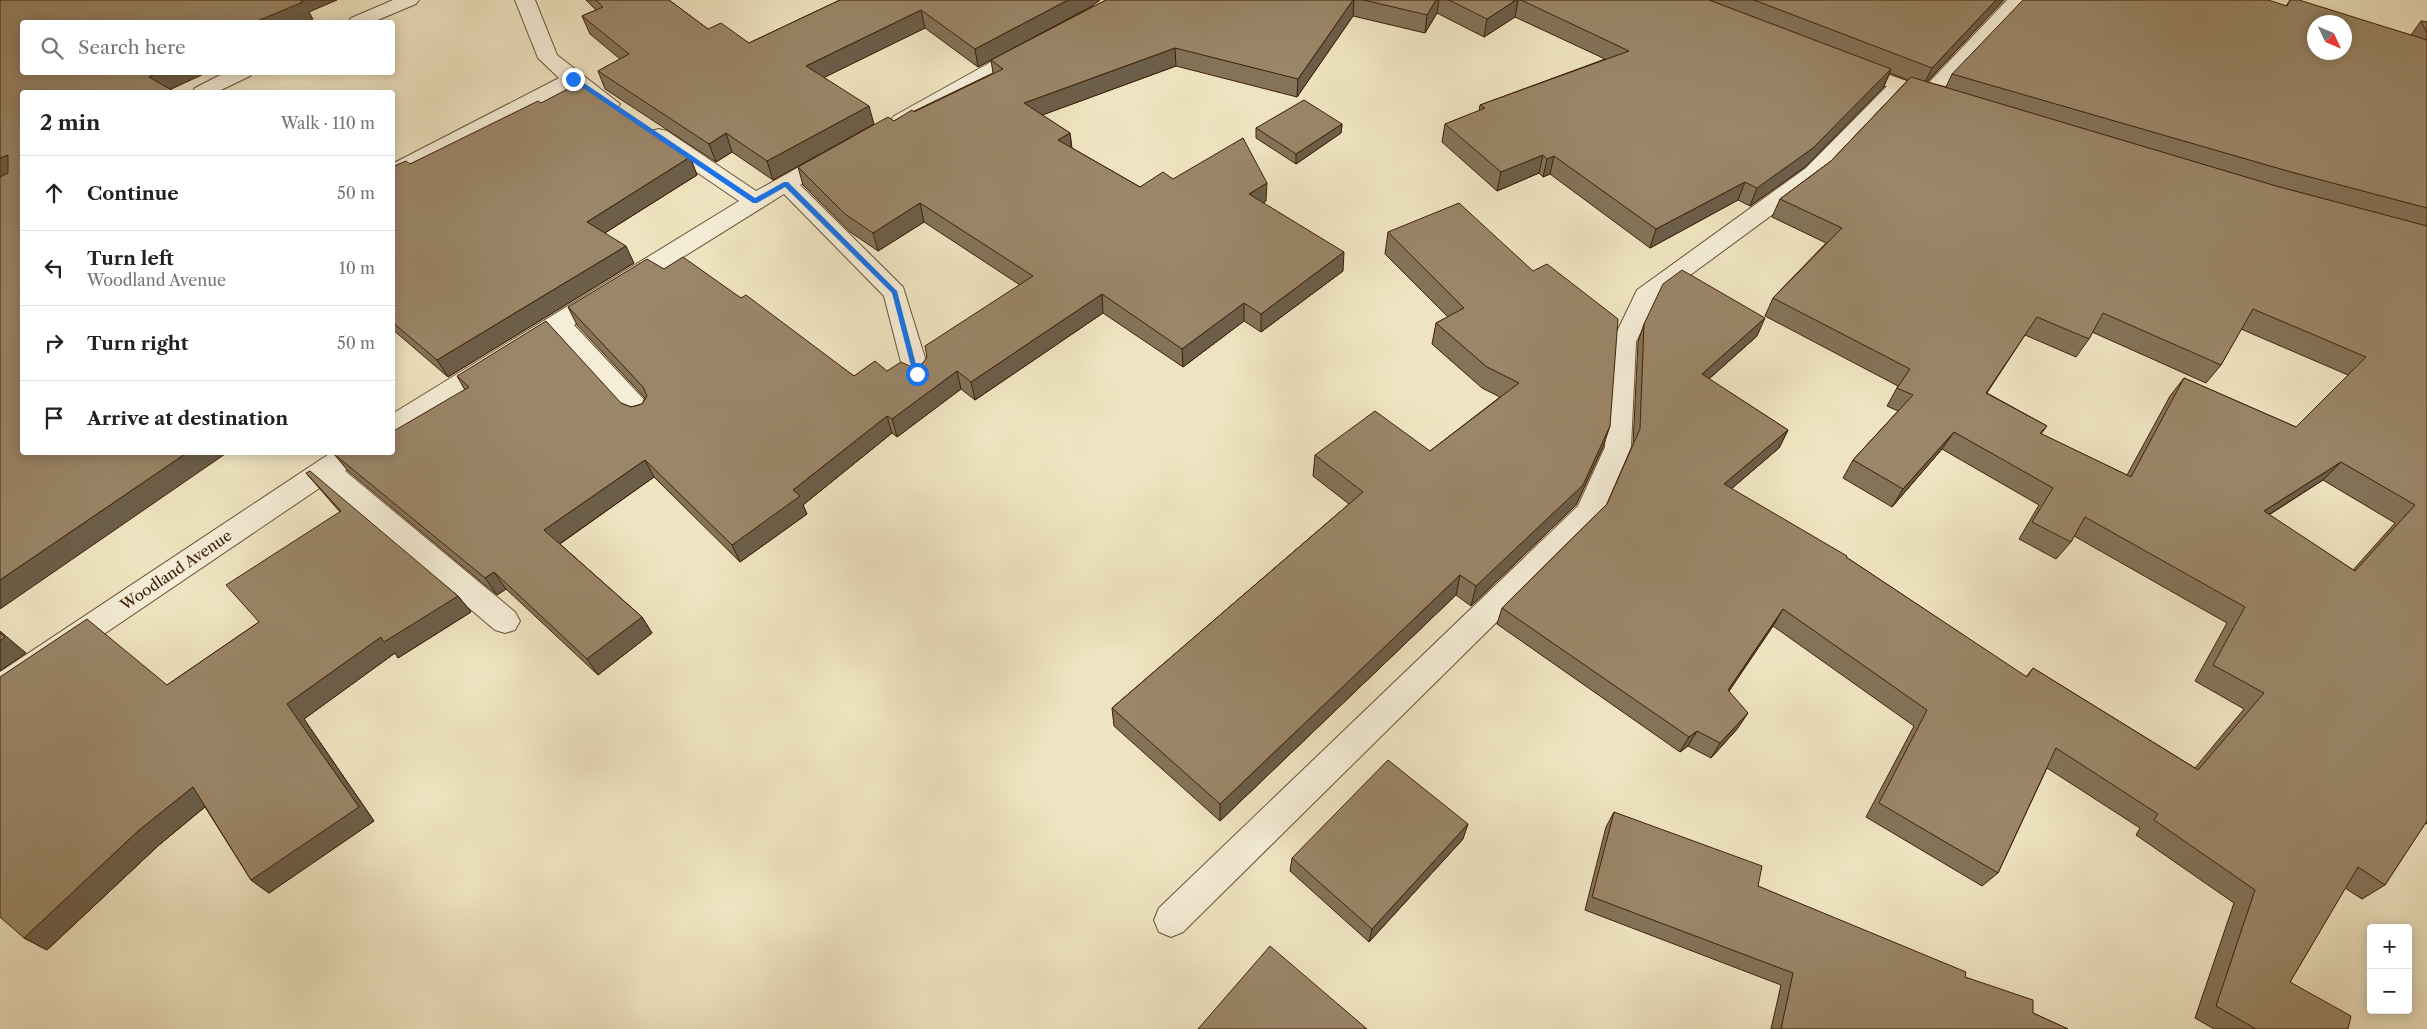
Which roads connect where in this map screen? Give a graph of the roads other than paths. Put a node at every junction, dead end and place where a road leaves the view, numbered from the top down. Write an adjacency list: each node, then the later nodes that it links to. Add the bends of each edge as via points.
1 (409, 0): 4 (street)
2 (525, 0): 8 (street, via 548,58)
3 (2018, 0): 11 (street)
4 (363, 20)
5 (1043, 42): 13 (street)
6 (1835, 60): 9 (main road)
7 (237, 75): 10 (street)
8 (573, 79): 15 (street); 17 (street)
9 (1899, 85): 11 (main road); 26 (street, via 1814,173 1645,296 1624,342 1618,447 1589,513)
10 (206, 90)
11 (1927, 96): 12 (main road)
12 (1956, 105)
13 (880, 132)
14 (854, 146): 16 (street)
15 (395, 171)
16 (786, 184): 17 (street); 19 (street, via 895,292)
17 (755, 201): 18 (street)
18 (558, 324): 20 (street); 21 (street)
19 (917, 374)
20 (641, 412)
21 (395, 426)
22 (348, 455): 23 (street, Woodland Avenue)
23 (325, 470): 24 (street); 25 (street, Woodland Avenue)
24 (505, 621)
25 (0, 688)
26 (1171, 920)

